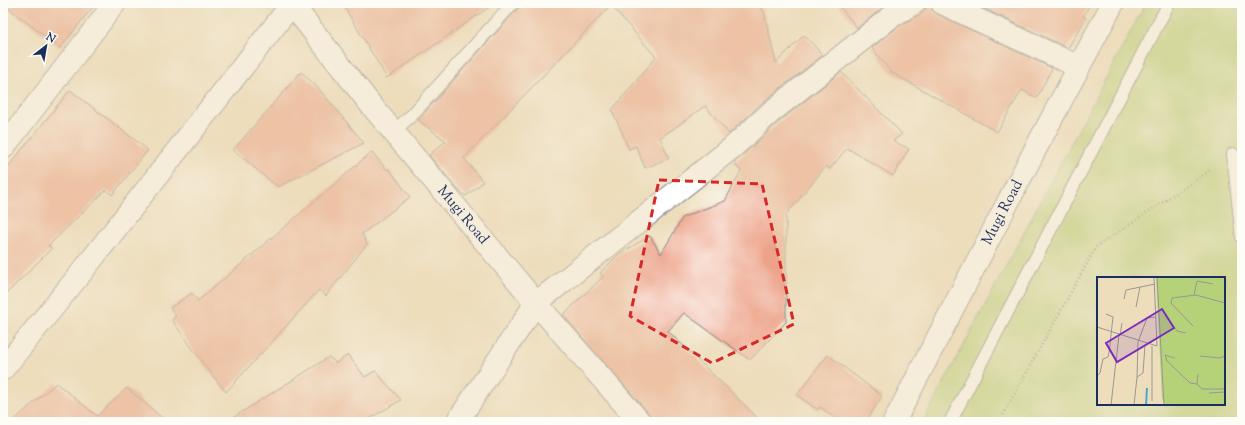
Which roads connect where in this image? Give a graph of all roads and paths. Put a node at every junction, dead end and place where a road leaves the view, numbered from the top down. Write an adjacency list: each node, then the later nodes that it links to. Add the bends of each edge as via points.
1 (115, 3): 10 (street)
2 (513, 3): 9 (lane, via 412,115)
3 (914, 3): 13 (street, via 892,16 771,112 733,147)
4 (942, 3): 8 (street)
5 (1113, 3): 8 (street, Mugi Road)
6 (1169, 3): 18 (lane)
7 (297, 6): 9 (street, Mugi Road); 14 (street)
8 (1079, 67): 17 (street, Mugi Road)
9 (394, 131): 13 (street, Mugi Road)
10 (3, 148)
11 (1233, 154): 12 (lane); 19 (path, via 1096,247)
12 (1242, 238)
13 (536, 303): 15 (street, Mugi Road); 16 (street)
14 (3, 369)
15 (627, 417)
16 (457, 422)
17 (894, 422)
18 (950, 422)
19 (999, 422)

